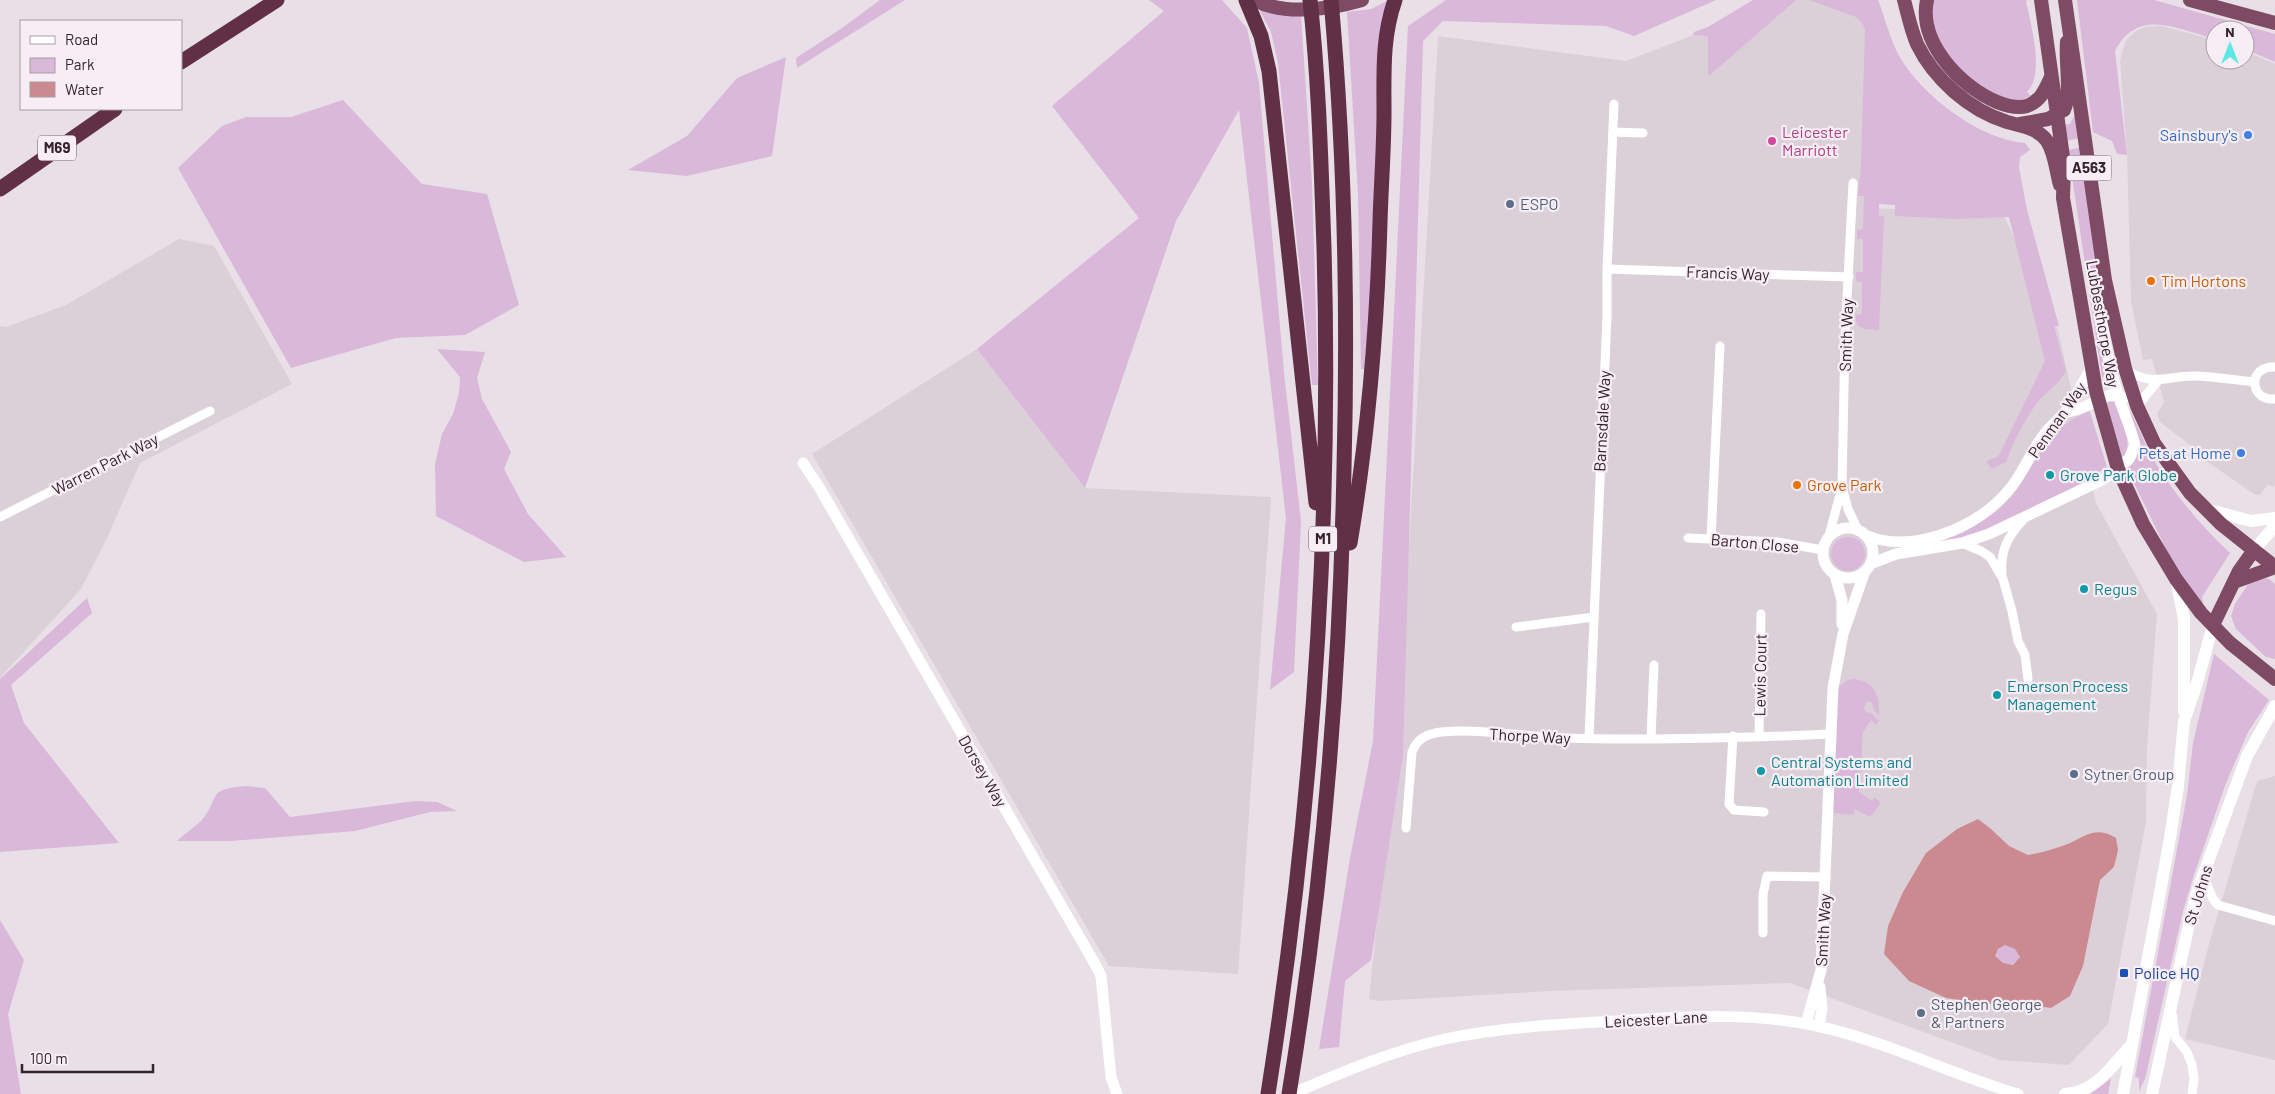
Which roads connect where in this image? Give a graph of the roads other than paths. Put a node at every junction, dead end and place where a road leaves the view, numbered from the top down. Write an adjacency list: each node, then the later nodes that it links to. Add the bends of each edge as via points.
1 (277, 0): 16 (highway)
2 (1246, 0): 67 (highway, via 1261,36 1269,71 1316,501)
3 (1255, 0): 6 (highway, via 1286,9)
4 (1310, 0): 67 (highway, M1, via 1321,163 1326,343 1324,503)
5 (1331, 0): 64 (highway, M1, via 1342,177 1346,329)
6 (1362, 0)
7 (1395, 0): 20 (highway, via 1385,35)
8 (1406, 0): 20 (highway, via 1395,31)
9 (1904, 0): 22 (highway, A563, via 1918,45 1937,74 1973,105)
10 (1926, 0): 17 (highway, via 1927,23 1933,42 1955,72 1983,95 2012,107 2027,106 2044,92)
11 (2041, 0): 17 (highway, Lubbesthorpe Way / A563)
12 (2065, 0): 15 (highway, Lubbesthorpe Way / A563)
13 (2190, 0): 14 (highway)
14 (2275, 23)
15 (2068, 25): 21 (highway, A563, via 2065,60 2067,104); 30 (highway, Lubbesthorpe Way / A563)
16 (182, 61)
17 (2051, 76): 21 (highway, Lubbesthorpe Way / A563)
18 (1614, 104): 23 (street, Barnsdale Way)
19 (114, 110): 26 (highway, M69)
20 (1384, 112): 64 (highway, via 1373,365 1362,469)
21 (2057, 116): 22 (highway, A563); 27 (highway, Lubbesthorpe Way / A563, via 2064,164)
22 (2017, 124): 27 (highway, A563, via 2038,133 2047,142)
23 (1613, 132): 24 (street); 28 (street, Barnsdale Way)
24 (1643, 133)
25 (1853, 183): 29 (street, Smith Way)
26 (0, 189)
27 (2063, 198): 32 (highway, Lubbesthorpe Way / A563)
28 (1607, 269): 29 (street, Francis Way); 66 (street, Barnsdale Way)
29 (1848, 278): 45 (street, Smith Way)
30 (2105, 280): 34 (highway, Lubbesthorpe Way / A563); 37 (street, via 2103,334)
31 (1720, 346): 54 (street)
32 (2092, 365): 38 (highway, Lubbesthorpe Way / A563); 42 (street, Penman Way)
33 (2275, 367): 36 (street, via 2260,371)
34 (2126, 370): 35 (street); 40 (highway, Lubbesthorpe Way / A563)
35 (2158, 382): 36 (street, via 2196,376); 40 (street)
36 (2255, 382): 39 (street, via 2260,395 2265,399)
37 (2118, 395): 38 (street); 40 (street); 44 (street, via 2135,445 2132,456)
38 (2098, 399): 42 (street); 44 (highway, Lubbesthorpe Way / A563)
39 (2275, 399)
40 (2137, 406): 46 (highway, Lubbesthorpe Way / A563, via 2164,458)
41 (210, 411): 48 (street, Warren Park Way)
42 (2066, 412): 51 (street, Penman Way, via 2041,438 2008,492 1977,518 1950,531 1916,540 1884,542)
43 (803, 463): 95 (street, Dorsey Way, via 1101,976 1111,1077)
44 (2118, 469): 47 (street, via 2104,479); 62 (highway, Lubbesthorpe Way / A563, via 2143,524)
45 (1842, 487): 51 (street, Smith Way, via 1848,509); 52 (street, Smith Way)
46 (2206, 509): 49 (main road, via 2251,521); 57 (highway, Lubbesthorpe Way / A563)
47 (2026, 516): 55 (street); 61 (street, via 2004,546)
48 (0, 517)
49 (2275, 518)
50 (2275, 526): 57 (main road)
51 (1862, 533): 52 (street, via 1845,528); 59 (street, via 1872,549)
52 (1829, 536): 56 (street)
53 (1688, 538): 54 (street, Barton Close)
54 (1711, 538): 56 (street, Barton Close, via 1777,542)
55 (1962, 543): 59 (street, via 1896,554); 61 (street, via 1990,557)
56 (1822, 550): 60 (street, via 1824,562)
57 (2254, 550): 58 (highway, Lubbesthorpe Way); 63 (highway)
58 (2275, 567): 63 (highway)
59 (1868, 568): 60 (street, via 1851,578); 70 (street, Smith Way)
60 (1836, 575): 70 (street, Smith Way, via 1842,600)
61 (2002, 579): 73 (street, via 2018,641 2025,655)
62 (2176, 579): 69 (highway, Lubbesthorpe Way / A563); 75 (main road, via 2184,619)
63 (2234, 582): 69 (highway)
64 (1340, 611): 97 (highway, M1, via 1323,832)
65 (1761, 614): 79 (street, Lewis Court)
66 (1594, 617): 68 (street); 80 (street, Barnsdale Way)
67 (1317, 622): 96 (highway, M1, via 1303,830)
68 (1516, 626)
69 (2213, 626): 72 (highway, Lubbesthorpe Way); 75 (main road)
70 (1843, 634): 77 (street, Smith Way, via 1833,688)
71 (1654, 665): 81 (street)
72 (2271, 673)
73 (2028, 679)
74 (2275, 706): 82 (main road, St Johns)
75 (2184, 721): 93 (main road, via 2170,838)
76 (2275, 726): 82 (main road)
77 (1830, 734): 79 (street, Thorpe Way); 86 (street, Smith Way)
78 (1733, 736): 79 (street, Thorpe Way); 81 (street, Thorpe Way); 83 (street, via 1729,804 1734,810)
79 (1759, 736)
80 (1589, 738): 81 (street, Thorpe Way); 84 (street, Thorpe Way, via 1441,732 1417,740 1412,752)
81 (1651, 738)
82 (2256, 739): 85 (main road, St Johns)
83 (1764, 812)
84 (1406, 828)
85 (2203, 875): 87 (street, via 2212,900 2218,905); 90 (main road, St Johns)
86 (1826, 877): 88 (street, Smith Way, via 1768,876 1763,894); 89 (street, Smith Way)
87 (2275, 921)
88 (1763, 933)
89 (1819, 983): 91 (street); 92 (street, via 1822,1009)
90 (2171, 1002): 94 (main road, St Johns); 103 (street, via 2175,1037 2188,1052 2192,1065)
91 (1806, 1024): 92 (street, Leicester Lane); 97 (street, Leicester Lane, via 1754,1016 1705,1016 1482,1033 1419,1046 1363,1064)
92 (1819, 1026): 98 (street, Leicester Lane, via 1858,1036)
93 (2131, 1045): 99 (main road, via 2098,1082 2083,1091); 100 (main road)
94 (2156, 1071): 101 (main road); 102 (main road, St Johns)
95 (1117, 1094)
96 (1268, 1094)
97 (1290, 1094)
98 (2018, 1094)
99 (2066, 1094)
100 (2123, 1094)
101 (2143, 1094)
102 (2152, 1094)
103 (2192, 1094)

